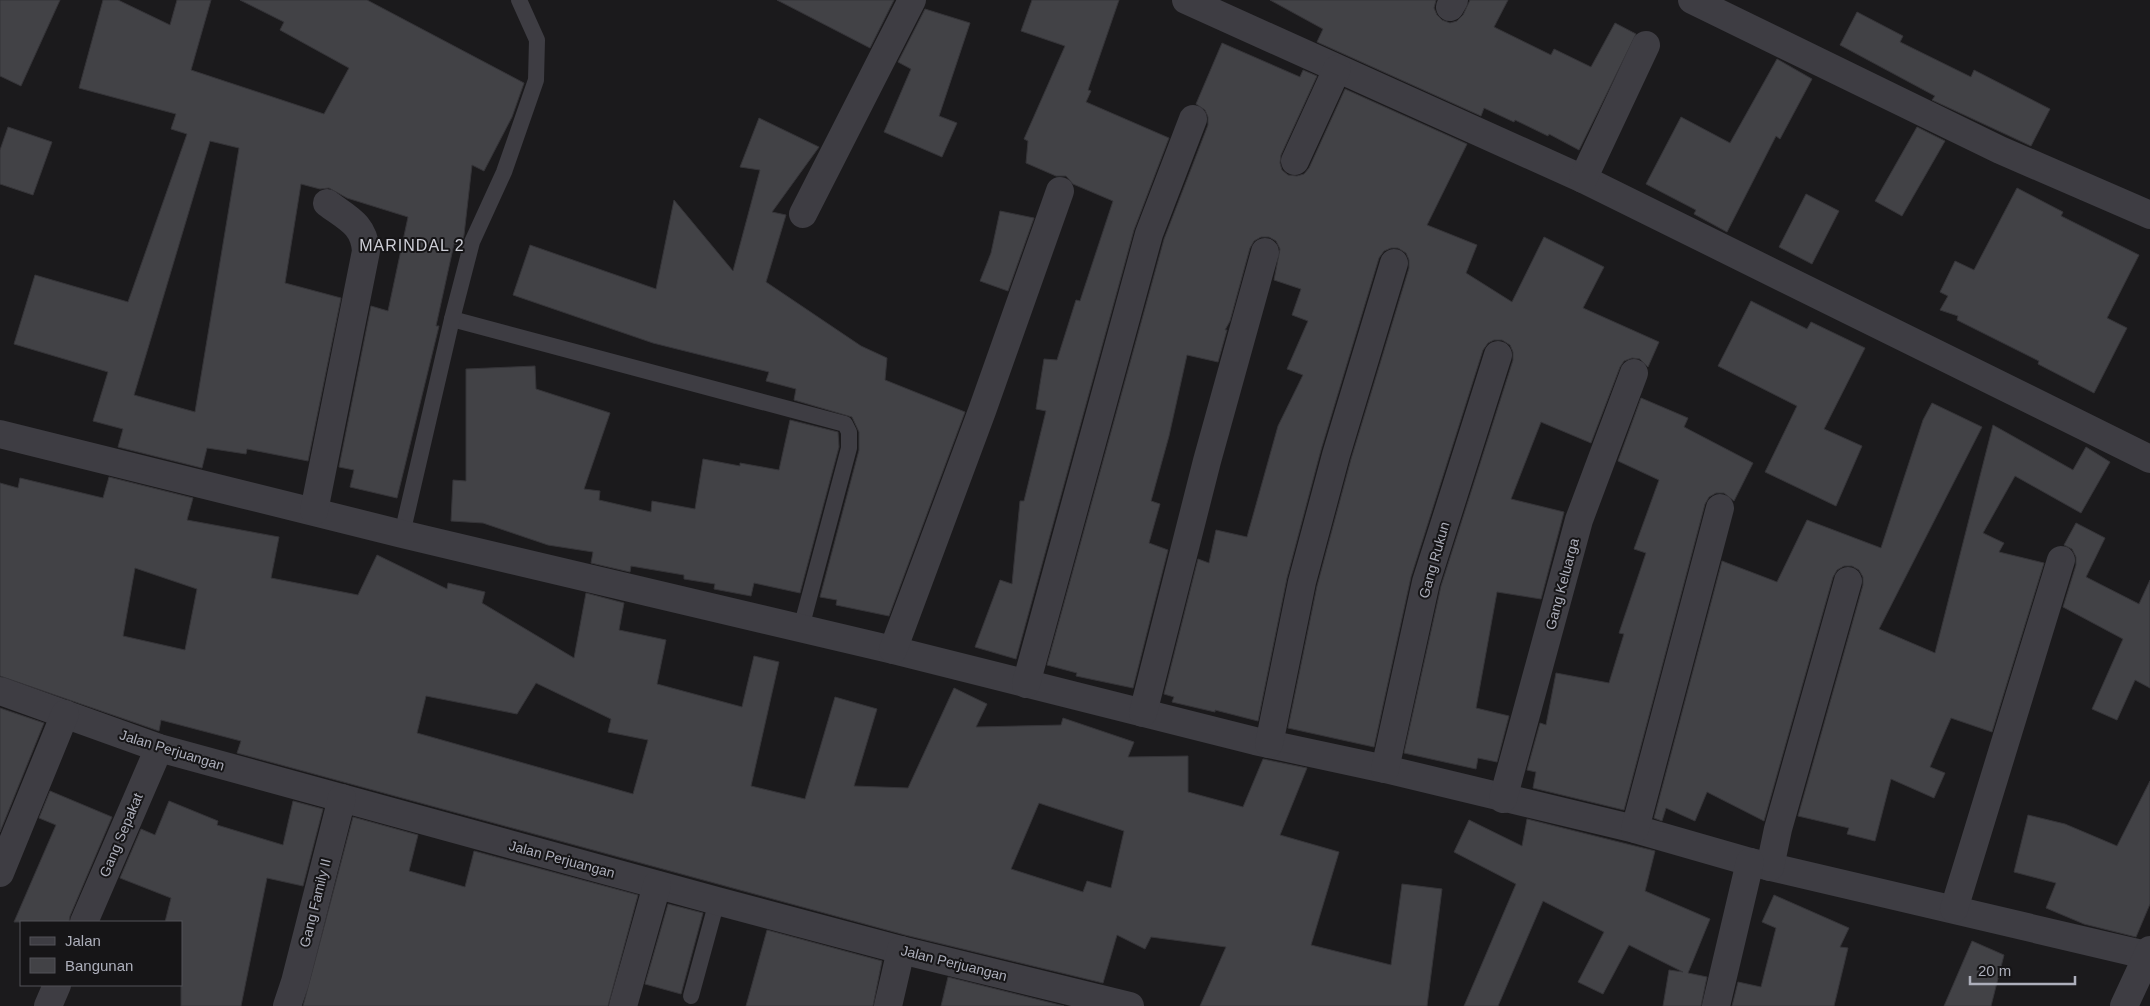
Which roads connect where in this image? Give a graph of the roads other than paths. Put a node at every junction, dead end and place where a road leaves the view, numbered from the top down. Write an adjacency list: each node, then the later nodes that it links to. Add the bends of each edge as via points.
1 (519, 0): 16 (lane, via 537,40 536,80 504,172 472,242)
2 (912, 0): 12 (street)
3 (1186, 0): 6 (street)
4 (1692, 0): 13 (street, via 2000,150)
5 (1646, 45): 9 (street)
6 (1337, 69): 8 (street); 9 (street)
7 (1193, 119): 28 (street, via 1146,243)
8 (1295, 161)
9 (1583, 179): 20 (street)
10 (1060, 192): 27 (street)
11 (327, 204): 22 (street, via 359,227 366,251)
12 (803, 214)
13 (2150, 215)
14 (1265, 252): 30 (street, via 1207,460)
15 (1394, 263): 32 (street, via 1336,455 1302,582)
16 (452, 319): 23 (lane); 26 (lane, via 845,424 849,432 849,448)
17 (1498, 355): 34 (street, Gang Rukun, via 1426,582)
18 (1634, 373): 36 (street, Gang Keluarga, via 1579,520)
19 (0, 434): 22 (street)
20 (2150, 459)
21 (1720, 508): 37 (street)
22 (314, 511): 23 (street)
23 (402, 534): 26 (street)
24 (2061, 560): 42 (street)
25 (1848, 581): 38 (street, via 1778,829)
26 (801, 628): 27 (street)
27 (893, 650): 28 (street)
28 (1026, 684): 30 (street)
29 (0, 691): 31 (street, Jalan Perjuangan)
30 (1143, 713): 32 (street)
31 (65, 714): 33 (street, Jalan Perjuangan); 39 (street)
32 (1269, 744): 34 (street)
33 (159, 748): 35 (street, Jalan Perjuangan); 43 (street, Gang Sepakat)
34 (1385, 769): 36 (street)
35 (342, 798): 40 (street, Jalan Perjuangan); 49 (street, Gang Family II)
36 (1503, 799): 37 (street)
37 (1635, 829): 38 (street)
38 (1760, 864): 42 (street); 53 (street)
39 (0, 873)
40 (657, 885): 41 (street, Jalan Perjuangan); 50 (street)
41 (717, 901): 44 (street, Jalan Perjuangan); 47 (lane)
42 (1954, 910): 45 (street)
43 (84, 921)
44 (901, 950): 51 (street); 52 (street, Jalan Perjuangan)
45 (2149, 954): 54 (street)
46 (57, 986): 48 (street)
47 (691, 996)
48 (48, 1006)
49 (287, 1006)
50 (623, 1006)
51 (888, 1006)
52 (1130, 1006)
53 (1716, 1006)
54 (2124, 1006)

